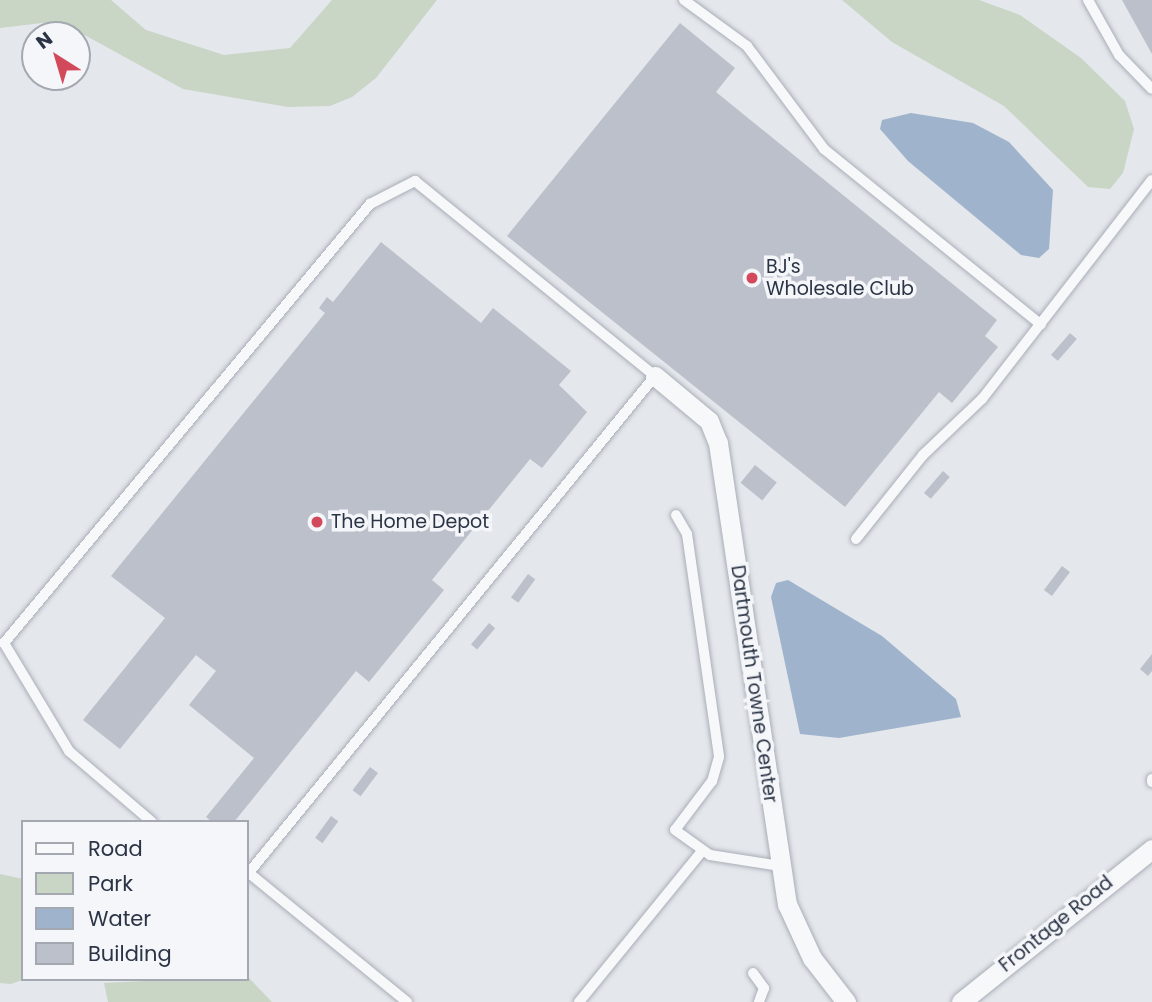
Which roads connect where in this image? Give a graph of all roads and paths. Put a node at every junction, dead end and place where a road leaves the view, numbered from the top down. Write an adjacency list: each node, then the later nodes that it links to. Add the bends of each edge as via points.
1 (684, 0): 5 (lane, via 747,46 824,149)
2 (1088, 0): 3 (lane, via 1119,55)
3 (1152, 89)
4 (1152, 180): 5 (lane)
5 (1041, 326): 8 (lane)
6 (655, 376): 9 (lane, via 415,181 370,205 4,643 69,751); 12 (street, Dartmouth Towne Center, via 709,421 718,443); 13 (lane)
7 (676, 515): 11 (lane, via 687,534 719,757 712,781 675,830)
8 (856, 539)
9 (150, 820)
10 (1152, 849): 19 (street, Frontage Road)
11 (702, 851): 12 (lane); 16 (lane)
12 (780, 866): 18 (street, Dartmouth Towne Center, via 804,943)
13 (248, 874): 15 (lane)
14 (753, 973): 17 (lane, via 764,988)
15 (407, 1002)
16 (579, 1002)
17 (759, 1002)
18 (846, 1002)
19 (961, 1002)

